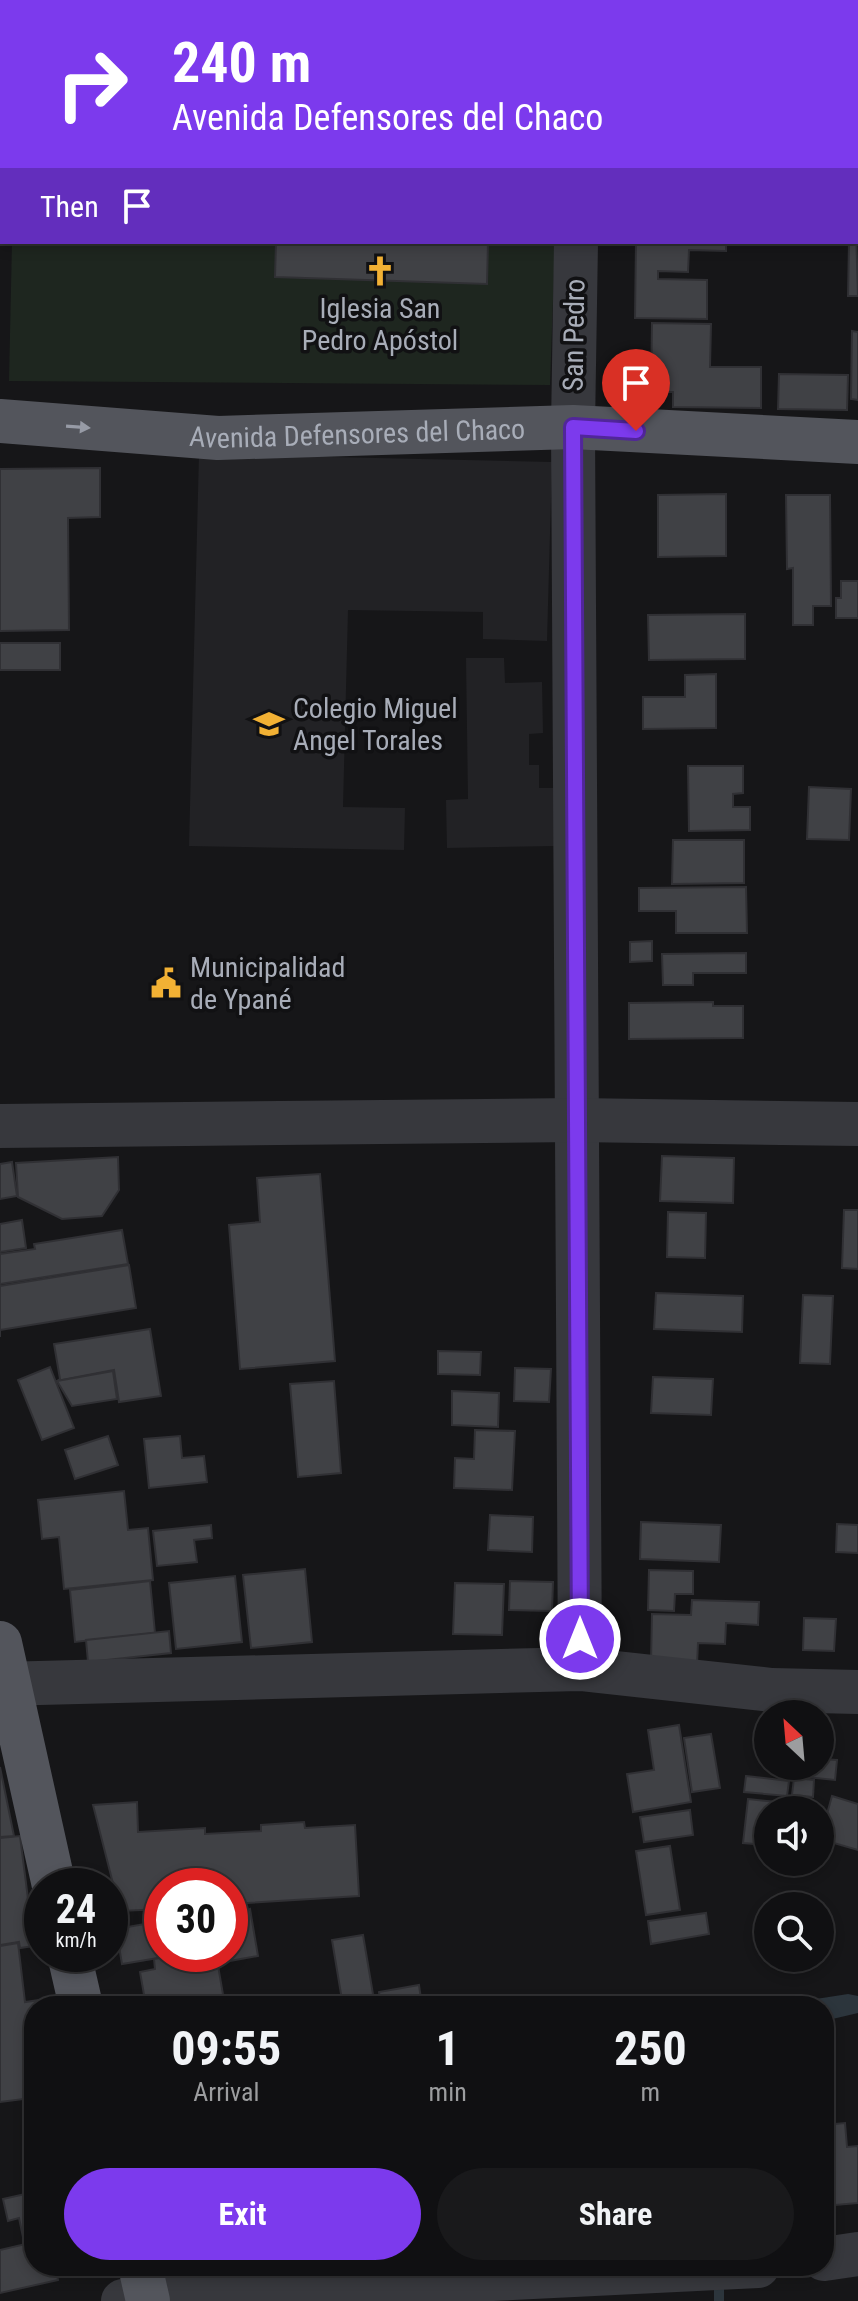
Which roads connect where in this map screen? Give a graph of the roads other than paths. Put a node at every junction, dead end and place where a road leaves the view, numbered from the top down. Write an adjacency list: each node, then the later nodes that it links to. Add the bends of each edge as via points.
1 (576, 244): 3 (street, San Pedro)
2 (0, 421): 3 (main road, Avenida Defensores del Chaco, one-way to 3, via 218,438)
3 (573, 427): 4 (main road, Avenida Defensores del Chaco); 5 (street, San Pedro)
4 (858, 442)
5 (576, 1120): 6 (street); 7 (street); 8 (street, San Pedro)
6 (858, 1124)
7 (0, 1126)
8 (580, 1669): 9 (street); 10 (street, via 772,1690)
9 (3, 1670): 11 (main road)
10 (858, 1692)
11 (50, 1868)
12 (73, 1972): 13 (main road)
13 (79, 1996)
14 (858, 2254): 15 (street)
15 (834, 2258)
16 (553, 2276): 17 (street)
17 (139, 2291)

